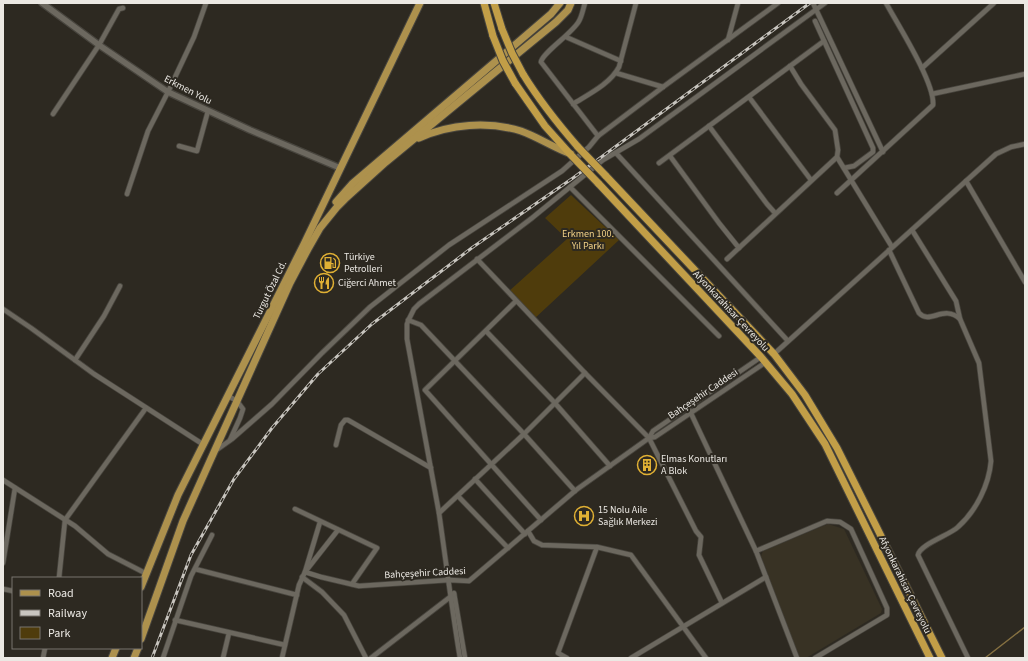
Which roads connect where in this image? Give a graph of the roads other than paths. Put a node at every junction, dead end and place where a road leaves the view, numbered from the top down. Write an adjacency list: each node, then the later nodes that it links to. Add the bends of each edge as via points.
1 (42, 3): 22 (street, Erkmen Yolu)
2 (206, 3): 29 (street, via 194,37)
3 (420, 3): 46 (main road, Turgut Özal Cd.)
4 (484, 3): 42 (highway, Afyonkarahisar Çevreyolu, bridge, via 493,36 515,83 545,126)
5 (494, 3): 70 (highway, Afyonkarahisar Çevreyolu, bridge, via 512,53 552,117)
6 (560, 3): 56 (main road, via 551,14 352,184 329,210)
7 (571, 3): 37 (main road, via 556,22)
8 (585, 3): 19 (street, via 579,22)
9 (636, 3): 23 (street)
10 (738, 3): 20 (street)
11 (778, 3): 20 (street)
12 (812, 3): 17 (street)
13 (825, 3): 17 (street)
14 (886, 3): 25 (street)
15 (994, 3): 25 (street)
16 (123, 8): 22 (street, via 119,9)
17 (816, 9): 40 (street); 41 (street, via 639,139)
18 (815, 21): 21 (street)
19 (566, 37): 23 (street); 32 (street, via 543,56 541,62)
20 (728, 40): 28 (street)
21 (824, 41): 24 (street); 47 (street, via 873,148 873,152 854,166)
22 (99, 45): 29 (street, Erkmen Yolu); 34 (street)
23 (621, 61): 26 (street)
24 (790, 66): 31 (street); 44 (street, via 835,130)
25 (922, 68): 30 (street)
26 (616, 73): 28 (street); 32 (street, via 607,82)
27 (1025, 75): 30 (street)
28 (663, 87): 36 (street)
29 (168, 92): 33 (street, Erkmen Yolu); 53 (street, via 148,131)
30 (932, 94): 40 (street, via 934,98 930,110)
31 (749, 97): 35 (street); 48 (street)
32 (573, 104): 36 (street)
33 (208, 111): 39 (street, via 197,151); 46 (street, Erkmen Yolu)
34 (53, 114)
35 (709, 126): 43 (street); 54 (street)
36 (598, 136): 83 (street, via 562,171 449,245 370,307 272,404)
37 (411, 141): 42 (main road, via 453,127 500,127 525,133); 56 (main road, via 337,207)
38 (1025, 144): 50 (street, via 1010,147 996,154)
39 (179, 146)
40 (883, 152): 49 (street)
41 (616, 153): 51 (street, via 603,160); 69 (street)
42 (571, 155): 71 (highway, Afyonkarahisar Çevreyolu, bridge)
43 (670, 156): 45 (street); 57 (street)
44 (837, 157): 47 (street); 48 (street)
45 (659, 164)
46 (340, 168): 56 (main road, Turgut Özal Cd.)
47 (844, 168): 49 (street)
48 (811, 180): 54 (street)
49 (851, 180): 52 (street); 58 (street)
50 (966, 182): 55 (street); 61 (street)
51 (570, 187): 59 (street); 68 (street)
52 (837, 193)
53 (127, 194)
54 (775, 213): 57 (street)
55 (912, 230): 58 (street); 65 (street, via 956,301)
56 (306, 246): 75 (main road, Turgut Özal Cd.); 76 (main road, Turgut Özal Cd.)
57 (739, 248): 60 (street)
58 (890, 248): 65 (street, via 919,313 928,317 946,313); 69 (street)
59 (477, 259): 63 (street); 66 (street, via 419,304)
60 (727, 259)
61 (1025, 282)
62 (120, 286): 72 (street)
63 (516, 301): 67 (street); 74 (street)
64 (3, 310): 72 (street)
65 (960, 319): 125 (street, via 979,363 991,469 984,490 964,521 958,528 921,548 918,555)
66 (408, 320): 73 (street, via 421,325); 89 (street, via 407,339)
67 (486, 331): 73 (street); 77 (street)
68 (719, 336)
69 (788, 341): 70 (street)
70 (774, 354): 139 (highway, Afyonkarahisar Çevreyolu, via 805,395 837,448)
71 (764, 359): 78 (street, Bahçeşehir Caddesi); 80 (street, Bahçeşehir Caddesi); 138 (highway, Afyonkarahisar Çevreyolu, via 796,400 825,444)
72 (75, 360): 79 (street)
73 (455, 361): 81 (street); 87 (street, via 425,390)
74 (585, 373): 77 (street); 82 (street)
75 (228, 396): 76 (street); 84 (main road, Turgut Özal Cd.)
76 (237, 401): 83 (street, via 243,409); 86 (main road, Turgut Özal Cd.)
77 (554, 402): 81 (street); 88 (street)
78 (688, 407): 80 (street); 82 (street, Bahçeşehir Caddesi, via 654,431)
79 (146, 408): 84 (street); 97 (street)
80 (691, 413): 82 (street, Bahçeşehir Caddesi, via 655,437); 105 (street)
81 (524, 434): 87 (street); 93 (street)
82 (649, 438): 88 (street, Bahçeşehir Caddesi); 119 (street, via 701,537 699,555)
83 (229, 441): 86 (street)
84 (204, 445): 109 (main road, Turgut Özal Cd., via 178,495)
85 (336, 445): 89 (street, via 340,424 348,420)
86 (214, 452): 123 (main road, Turgut Özal Cd., via 184,521)
87 (491, 464): 90 (street); 98 (street)
88 (610, 466): 93 (street, Bahçeşehir Caddesi)
89 (430, 468): 96 (street)
90 (475, 479): 94 (street); 101 (street)
91 (3, 480): 92 (street)
92 (15, 488): 97 (street); 106 (street)
93 (575, 491): 98 (street, Bahçeşehir Caddesi)
94 (458, 496): 96 (street); 104 (street)
95 (295, 509): 99 (street)
96 (439, 513): 113 (street)
97 (65, 520): 109 (street, via 108,554); 110 (street)
98 (541, 520): 101 (street, Bahçeşehir Caddesi)
99 (320, 522): 100 (street); 108 (street)
100 (338, 530): 108 (street); 115 (street, via 378,548)
101 (526, 532): 103 (street, via 542,545); 104 (street, Bahçeşehir Caddesi)
102 (212, 535): 107 (street)
103 (597, 547): 121 (street, via 631,555); 133 (street, via 558,654)
104 (508, 548): 113 (street, Bahçeşehir Caddesi, via 469,581)
105 (756, 551): 112 (street); 137 (street, via 827,521 840,522 851,529 887,608 887,615)
106 (3, 563)
107 (195, 568): 117 (street); 120 (street)
108 (305, 572): 111 (street); 115 (street, Bahçeşehir Caddesi)
109 (146, 574): 114 (main road, Turgut Özal Cd.)
110 (59, 577)
111 (302, 577): 117 (street); 129 (street, via 322,592 344,615)
112 (766, 577): 119 (street); 136 (street)
113 (449, 580): 115 (street, Bahçeşehir Caddesi, via 359,586); 116 (street); 118 (street)
114 (142, 584)
115 (352, 584)
116 (454, 594): 118 (street); 132 (street)
117 (297, 595): 124 (street)
118 (450, 598): 130 (street); 131 (street)
119 (722, 603): 121 (street)
120 (175, 620): 122 (street); 126 (street)
121 (683, 627): 134 (street); 135 (street)
122 (229, 633): 124 (street); 127 (street)
123 (142, 636)
124 (285, 645): 128 (street)
125 (967, 657)
126 (162, 658)
127 (223, 658)
128 (282, 658)
129 (366, 658)
130 (372, 658)
131 (460, 658)
132 (465, 658)
133 (567, 658)
134 (631, 658)
135 (706, 658)
136 (797, 658)
137 (815, 658)
138 (930, 658)
139 (942, 658)

